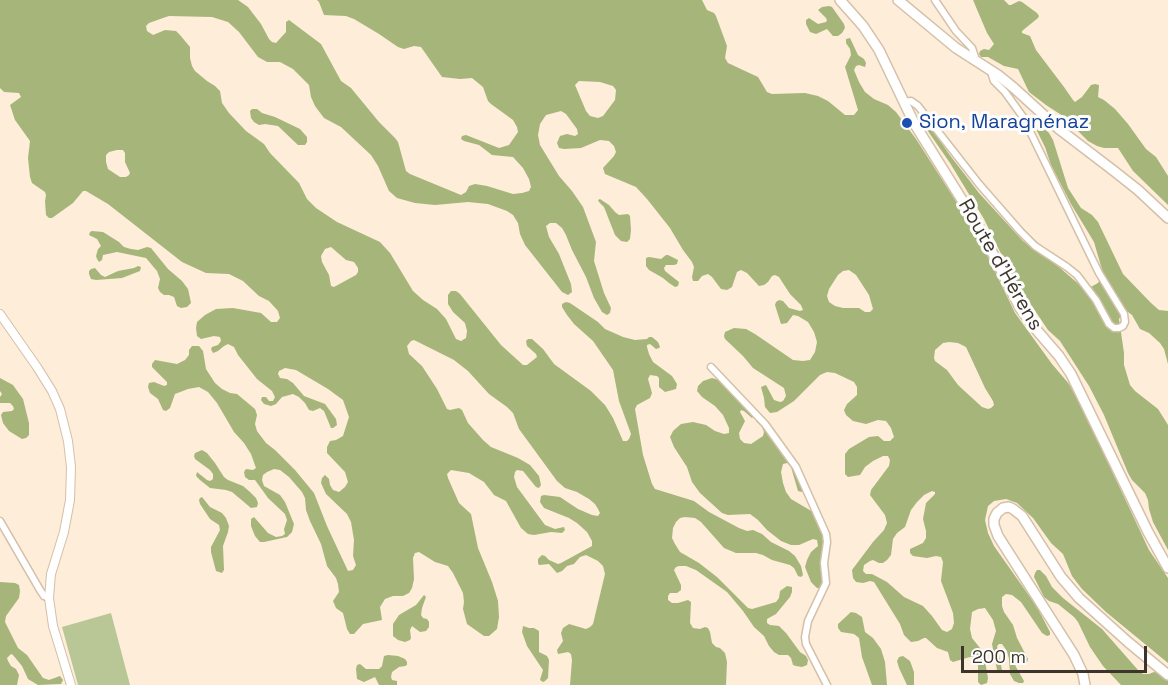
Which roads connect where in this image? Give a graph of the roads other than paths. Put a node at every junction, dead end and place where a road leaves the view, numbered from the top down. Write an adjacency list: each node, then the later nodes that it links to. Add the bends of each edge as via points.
1 (840, 0): 6 (main road, Route d'Hérens, via 873,40)
2 (898, 0): 4 (main road)
3 (935, 0): 4 (street, via 972,48)
4 (975, 60): 5 (main road)
5 (994, 72): 6 (street, via 994,81 1023,117 1099,273 1124,314 1125,322 1119,328 1109,324 1077,275 1020,231 918,106); 7 (main road)
6 (904, 102): 11 (main road, Route d'Hérens, via 982,232 1020,308 1071,374)
7 (1168, 219)
8 (0, 314): 12 (street, via 52,392 68,441 70,500 51,574)
9 (711, 368): 15 (street, via 765,423 796,467 826,534 826,583 808,621 805,637)
10 (0, 521): 12 (street, via 40,590)
11 (1168, 568)
12 (49, 598): 14 (street)
13 (1168, 675): 16 (main road, via 1079,598 1020,514 1003,508 994,521 999,536 1074,655)
14 (71, 685)
15 (827, 685)
16 (1086, 685)

